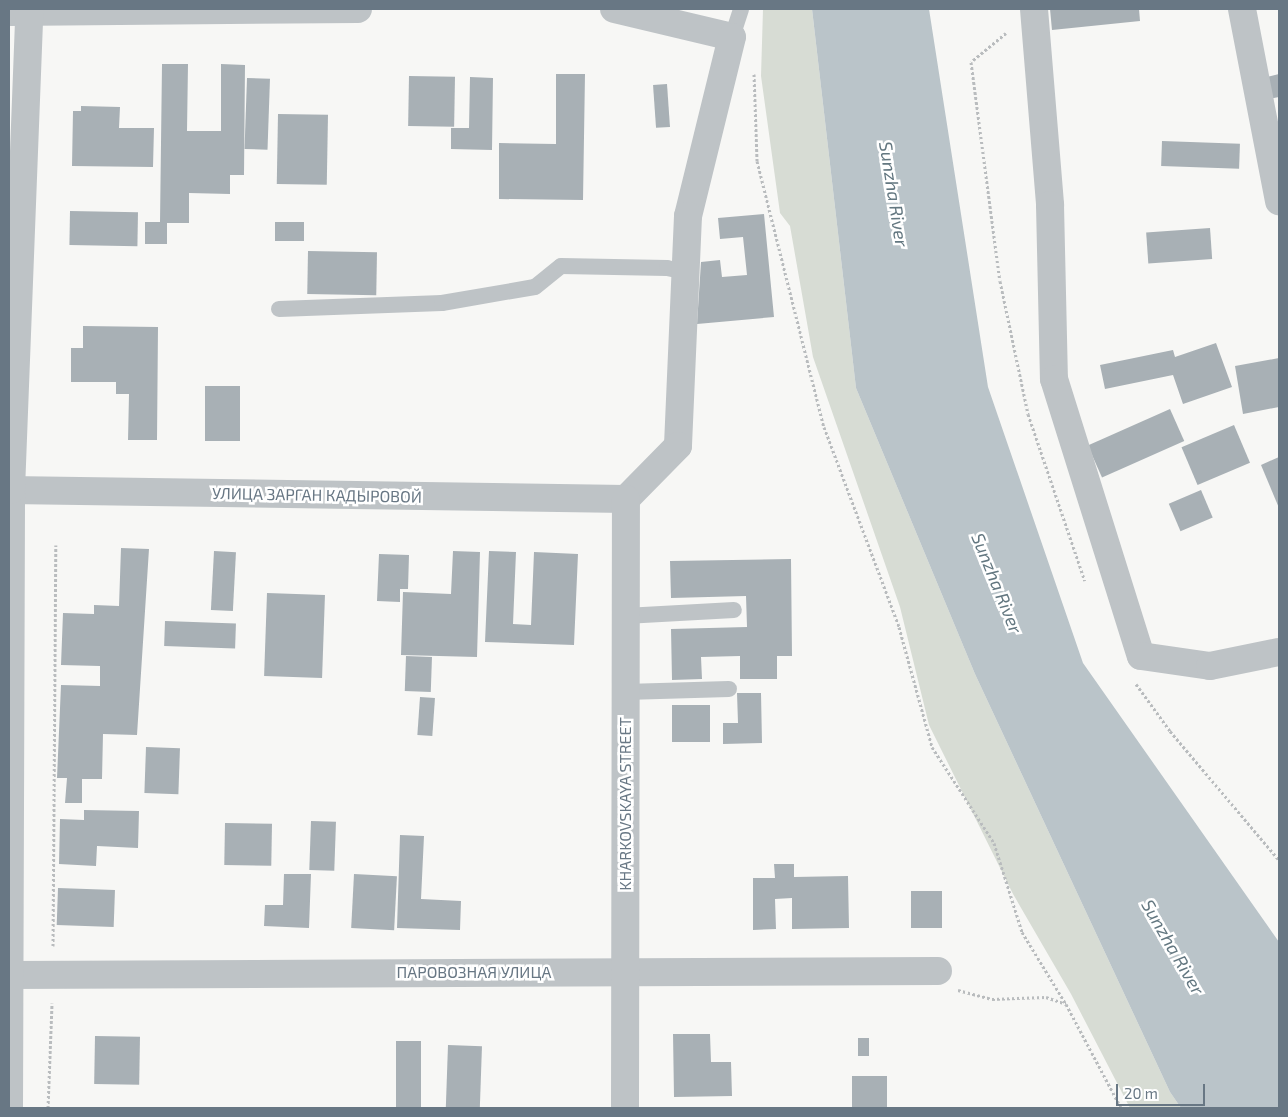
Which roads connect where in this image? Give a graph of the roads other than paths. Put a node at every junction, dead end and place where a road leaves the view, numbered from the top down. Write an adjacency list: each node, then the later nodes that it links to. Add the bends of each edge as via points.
1 (358, 9): 6 (street)
2 (614, 9): 7 (street)
3 (741, 9): 7 (lane)
4 (1034, 9): 15 (street, via 1050,205 1054,379 1141,656 1210,666)
5 (1242, 9): 8 (street)
6 (19, 12): 11 (street)
7 (732, 37): 9 (street, via 688,216)
8 (1279, 202)
9 (686, 272): 10 (lane, via 667,268 562,266 534,287 442,303); 12 (street, via 678,446)
10 (278, 309)
11 (10, 490): 12 (street, УЛИЦА ЗАРГАН КАДЫРОВОЙ); 20 (street)
12 (626, 499): 14 (street, KHARKOVSKAYA STREET)
13 (734, 610): 14 (lane)
14 (625, 616): 17 (street, KHARKOVSKAYA STREET)
15 (1279, 652)
16 (729, 689): 17 (lane)
17 (625, 692): 19 (street, KHARKOVSKAYA STREET)
18 (938, 970): 19 (street, ПАРОВОЗНАЯ УЛИЦА)
19 (625, 972): 20 (street, ПАРОВОЗНАЯ УЛИЦА); 22 (street, KHARKOVSKAYA STREET)
20 (9, 975): 21 (street)
21 (9, 1108)
22 (625, 1108)

